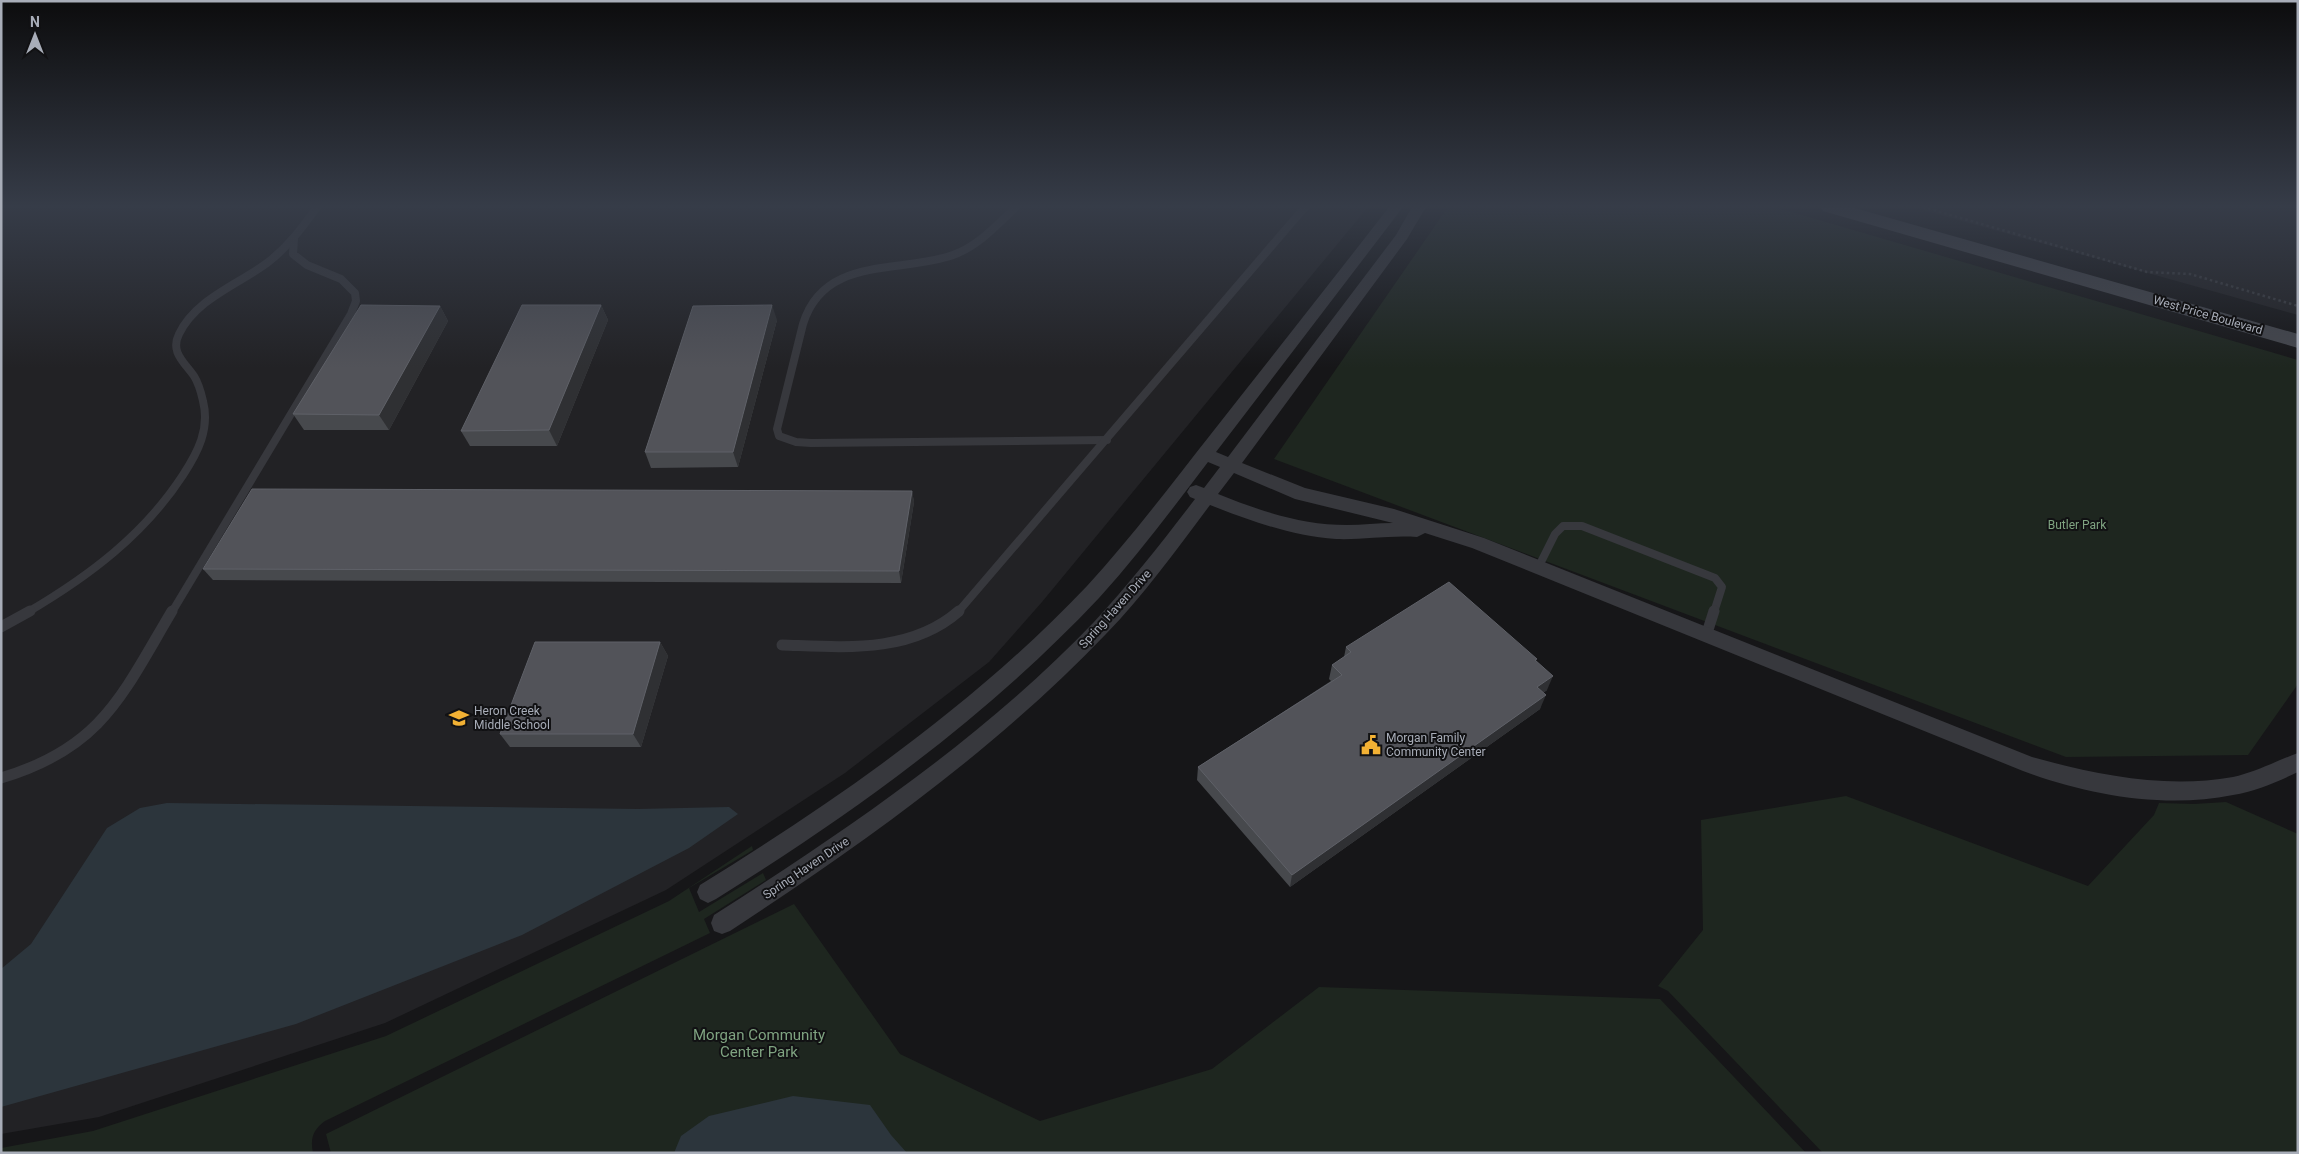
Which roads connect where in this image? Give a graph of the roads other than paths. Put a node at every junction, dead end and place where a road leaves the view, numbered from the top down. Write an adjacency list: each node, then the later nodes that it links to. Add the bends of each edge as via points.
1 (270, 261): 16 (lane, via 199,308 189,317 174,344 177,356 195,379 206,419 198,449 169,497 148,523 111,558 75,584)
2 (301, 261): 20 (lane, via 341,279 355,293 351,314 124,691 100,722 69,748 42,764)
3 (928, 261): 9 (lane, via 859,272 829,287 816,298 804,322 777,429 779,436 812,443)
4 (1259, 261): 9 (lane)
5 (1354, 261): 10 (street)
6 (1383, 261): 11 (street, Spring Haven Drive)
7 (2029, 261): 8 (street, West Price Boulevard)
8 (2298, 341)
9 (1107, 440): 18 (lane, via 962,608 940,626 891,644)
10 (1205, 454): 11 (street); 12 (street)
11 (1231, 465): 13 (street, Spring Haven Drive); 14 (street, via 1301,494 1394,516)
12 (1180, 485): 13 (street); 21 (street, via 1076,610 1017,668 950,726 786,844)
13 (1207, 496): 14 (street, via 1271,521 1318,531 1408,529); 22 (street, Spring Haven Drive, via 1146,577 1100,628 968,751 887,813)
14 (1443, 532): 15 (street)
15 (1538, 568): 17 (street); 17 (lane, via 1555,534 1563,526 1582,526 1715,578 1722,587)
16 (1, 627)
17 (1706, 636): 19 (street, via 2030,765 2068,776 2148,790 2209,790 2248,784 2277,774)
18 (782, 645)
19 (2298, 762)
20 (1, 778)
21 (708, 892)
22 (722, 923)

